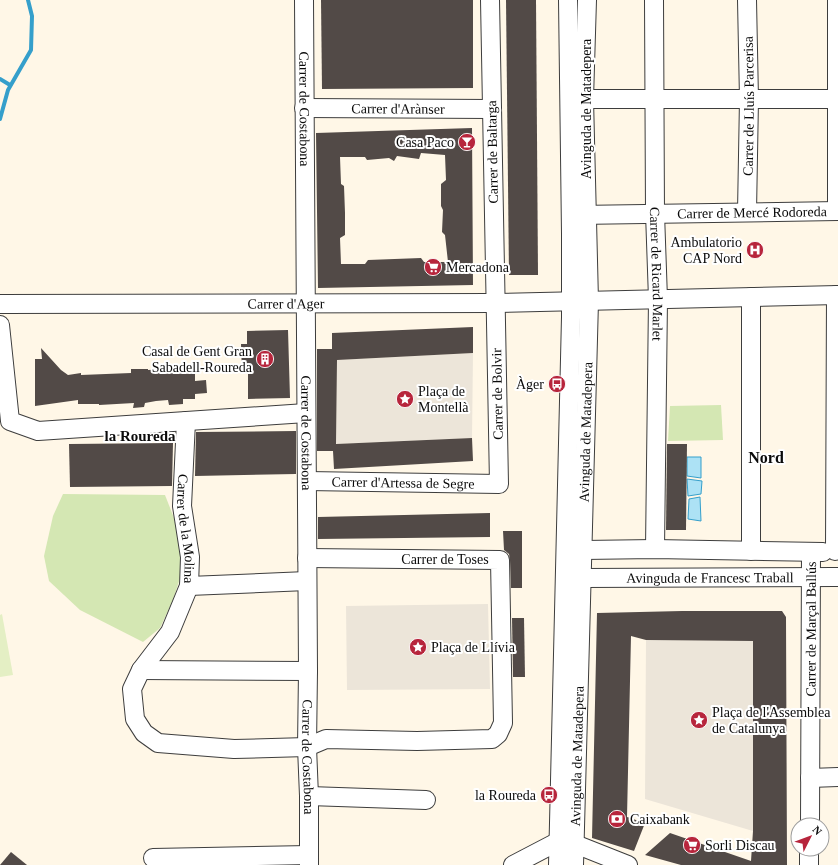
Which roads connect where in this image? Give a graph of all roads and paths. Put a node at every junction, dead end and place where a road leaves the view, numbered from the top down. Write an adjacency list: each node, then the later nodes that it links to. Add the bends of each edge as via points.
1 (304, 0): 12 (street, Carrer de Costabona)
2 (490, 0): 13 (street, Carrer de Baltarga)
3 (568, 0): 17 (street, Avinguda de Matadepera)
4 (587, 0): 8 (street, Avinguda de Matadepera)
5 (654, 0): 11 (street, Carrer de Ricard Marlet)
6 (747, 0): 9 (street, Carrer de Lluís Parcerisa)
7 (837, 0): 10 (street)
8 (584, 99): 11 (street); 18 (street, Avinguda de Matadepera)
9 (749, 99): 10 (street); 11 (street); 15 (street, Carrer de Lluís Parcerisa)
10 (838, 99): 14 (street)
11 (654, 100): 16 (street, Carrer de Ricard Marlet)
12 (304, 108): 13 (street, Carrer d'Arànser); 24 (street, Carrer de Costabona)
13 (491, 109): 25 (street, Carrer de Baltarga)
14 (837, 211): 15 (street, Carrer de Mercé Rodoreda)
15 (747, 212): 16 (street, Carrer de Mercé Rodoreda)
16 (655, 213): 18 (street, Carrer de Mercé Rodoreda); 21 (street, Carrer de Ricard Marlet)
17 (570, 215): 18 (street, Carrer de Mercé Rodoreda); 23 (street, Avinguda de Matadepera)
18 (588, 215): 22 (street, Avinguda de Matadepera)
19 (837, 295): 20 (street); 35 (street)
20 (751, 297): 21 (street); 34 (street)
21 (658, 299): 22 (street); 32 (street, Carrer de Ricard Marlet)
22 (589, 300): 23 (street); 33 (street, Avinguda de Matadepera)
23 (571, 302): 25 (street, Carrer d'Ager); 51 (street, Avinguda de Matadepera)
24 (306, 303): 25 (street, Carrer d'Ager); 26 (street, Carrer d'Ager); 28 (street, Carrer de Costabona)
25 (495, 303): 31 (street, Carrer de Bolvir)
26 (0, 304)
27 (0, 325): 29 (street, via 10,421 38,432)
28 (306, 413): 29 (street); 30 (street, Carrer de Costabona)
29 (186, 421): 42 (street, Carrer de la Molina, via 182,506 190,557)
30 (306, 481): 31 (street, Carrer d'Artessa de Segre); 37 (street, Carrer de Costabona)
31 (498, 484)
32 (655, 549): 33 (street, Avinguda de Francesc Traball); 34 (street, Avinguda de Francesc Traball)
33 (583, 550): 40 (street, Avinguda de Matadepera)
34 (751, 551): 36 (street, Avinguda de Francesc Traball)
35 (836, 551): 36 (street, Avinguda de Francesc Traball)
36 (812, 552): 38 (street, Carrer de Marçal Ballús)
37 (307, 558): 41 (street, Carrer de Costabona); 45 (street, Carrer de Toses, via 500,560 503,723 498,734 492,739 326,739)
38 (810, 577): 39 (street, Avinguda de Francesc Traball); 40 (street, Avinguda de Francesc Traball); 47 (street, Carrer de Marçal Ballús)
39 (838, 577)
40 (583, 578): 51 (street, Avinguda de Matadepera)
41 (307, 581): 42 (street); 44 (street, Carrer de Costabona)
42 (189, 586): 43 (street, Carrer de la Molina, via 170,632)
43 (141, 670): 44 (street); 45 (street, Carrer de la Molina, via 132,688 135,719 144,733 158,743 234,749)
44 (308, 671): 45 (street, Carrer de Costabona)
45 (306, 747): 48 (street, Carrer de Costabona)
46 (838, 777): 47 (street)
47 (810, 778): 50 (street, Carrer de Marçal Ballús)
48 (308, 796): 49 (street); 53 (street, Carrer de Costabona)
49 (426, 800)
50 (810, 817)
51 (567, 842): 54 (street); 55 (street, Avinguda de Matadepera); 56 (street, Avinguda de Matadepera); 57 (street)
52 (153, 858): 53 (street)
53 (309, 860)
54 (513, 865)
55 (558, 865)
56 (574, 865)
57 (628, 865)

